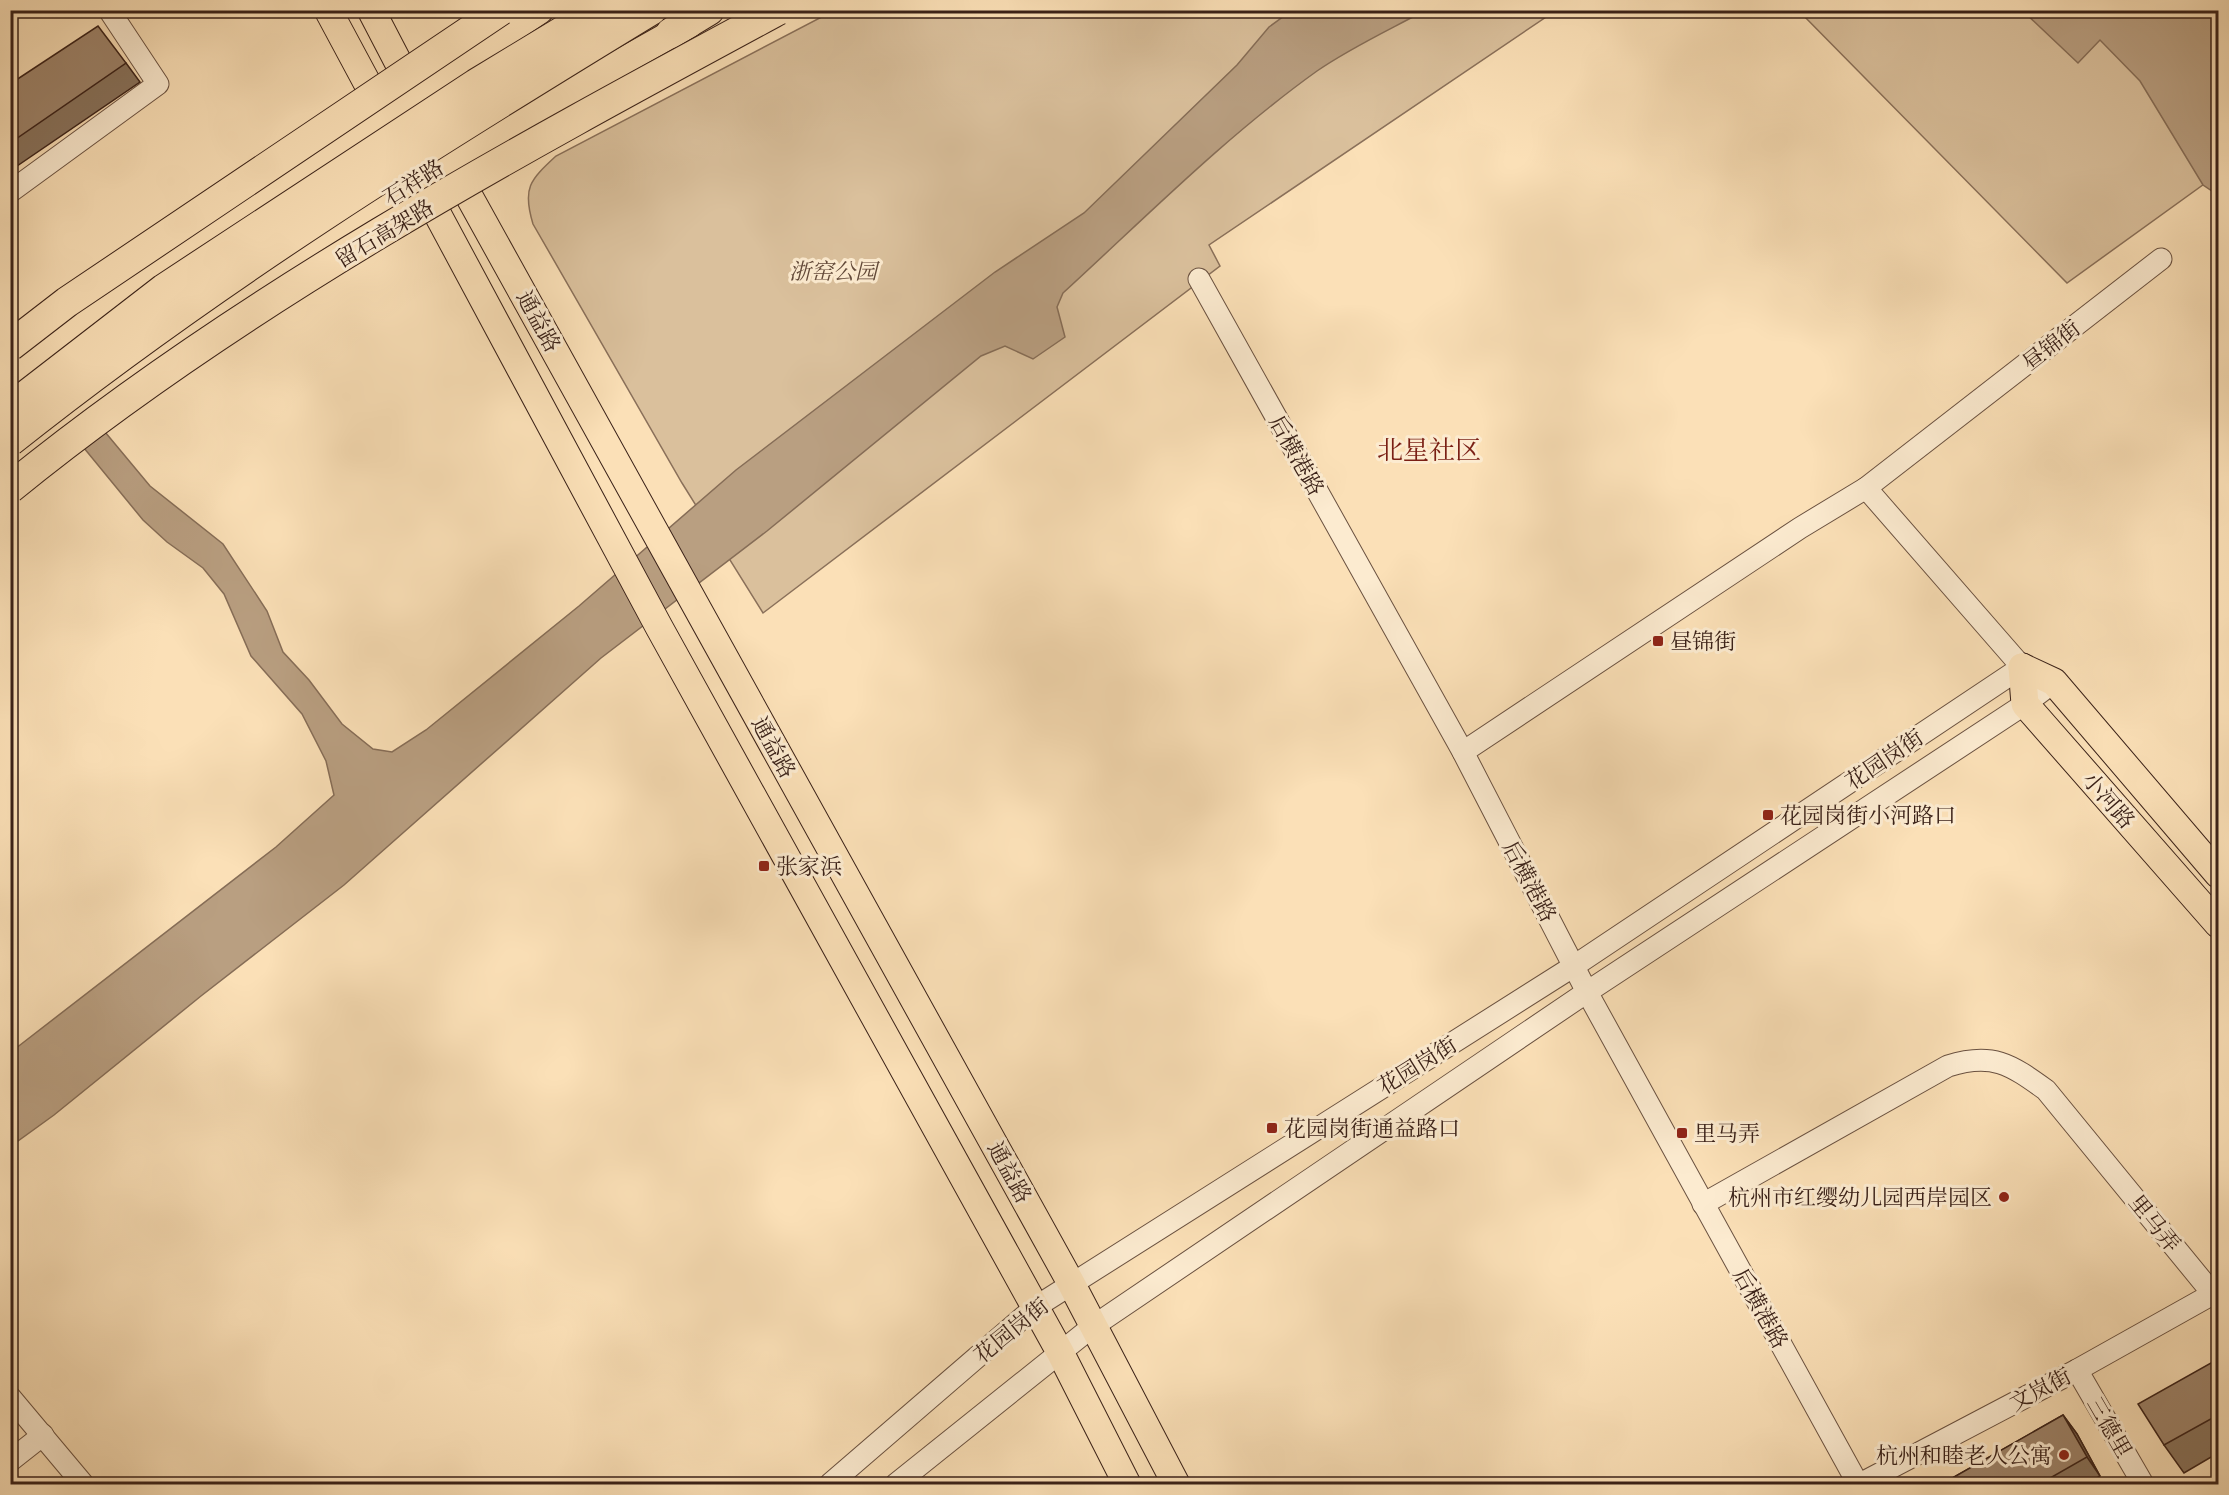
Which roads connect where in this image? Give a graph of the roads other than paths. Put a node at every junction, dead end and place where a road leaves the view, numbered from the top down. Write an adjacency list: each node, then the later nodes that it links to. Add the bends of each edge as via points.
1 (109, 10): 16 (street, via 158,84)
2 (328, 10): 13 (main road, 通益路)
3 (371, 10): 12 (main road, 通益路)
4 (501, 10): 19 (highway, bridge, via 67,302)
5 (540, 10): 12 (main road)
6 (598, 10): 21 (highway, bridge, via 457,96 164,290)
7 (651, 10): 22 (highway, 留石高架路, bridge, via 277,245)
8 (709, 10): 11 (highway)
9 (714, 10): 11 (main road, 石祥路)
10 (778, 10): 24 (highway, 留石高架路, bridge, via 519,151 309,278 183,360)
11 (671, 33): 14 (main road, 石祥路)
12 (416, 93): 13 (main road); 14 (main road, 通益路)
13 (385, 114): 15 (main road, 通益路); 20 (main road, via 197,240)
14 (449, 160): 15 (main road, 石祥路); 35 (main road, 通益路)
15 (419, 176): 23 (main road, 石祥路, via 232,301); 37 (main road, 通益路, via 659,627)
16 (10, 192)
17 (2161, 259): 25 (street, 昼锦街)
18 (1199, 279): 29 (street, 后横港路)
19 (10, 346)
20 (10, 376)
21 (10, 408)
22 (10, 441)
23 (10, 462)
24 (10, 488)
25 (1866, 488): 26 (street, 小河路); 29 (street, 昼锦街)
26 (2022, 667): 27 (main road, 小河路); 28 (main road); 32 (street, 花园岗街)
27 (2054, 682): 28 (street, 花园岗街); 30 (main road, 小河路)
28 (2025, 704): 31 (main road, 小河路); 33 (street, 花园岗街)
29 (1463, 752): 32 (street, 后横港路)
30 (2218, 874)
31 (2218, 924)
32 (1574, 966): 33 (street, 后横港路); 35 (street, 花园岗街)
33 (1587, 992): 34 (street, 后横港路); 38 (street, 花园岗街)
34 (1703, 1204): 36 (street, 里马弄, via 1948,1066 1973,1058 1998,1062 2046,1090); 49 (street, 后横港路)
35 (1071, 1283): 37 (street, 花园岗街); 38 (main road, 通益路)
36 (2216, 1292): 40 (street, 文岚街)
37 (1034, 1308): 39 (main road, 通益路); 45 (street, 花园岗街)
38 (1092, 1327): 39 (street, 花园岗街); 48 (main road, 通益路)
39 (1060, 1352): 46 (street, 花园岗街); 47 (main road, 通益路)
40 (2077, 1370): 49 (street, 文岚街); 50 (street, 三德里)
41 (10, 1397): 42 (street)
42 (42, 1436): 43 (street); 44 (street)
43 (10, 1461)
44 (83, 1485)
45 (830, 1485)
46 (896, 1485)
47 (1127, 1485)
48 (1176, 1485)
49 (1859, 1485)
50 (2143, 1485)

